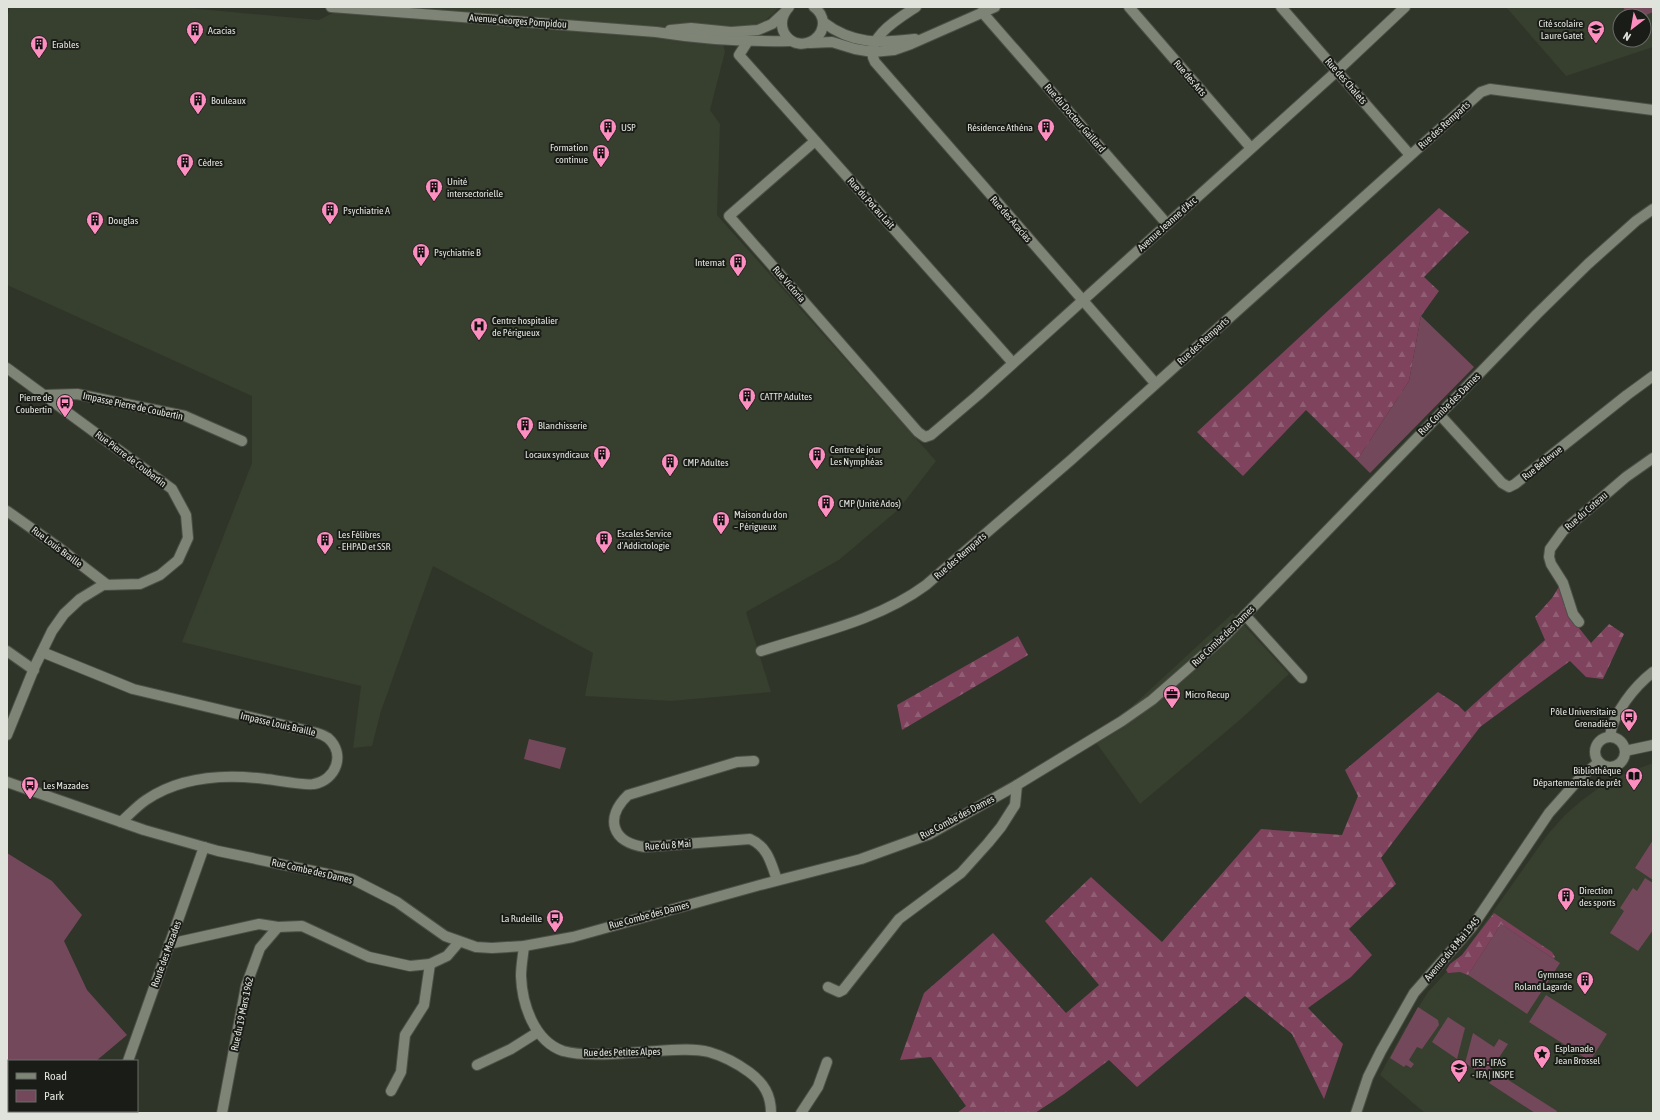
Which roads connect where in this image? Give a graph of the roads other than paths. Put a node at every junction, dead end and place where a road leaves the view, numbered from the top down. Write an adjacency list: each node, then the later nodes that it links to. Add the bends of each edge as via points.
1 (331, 7): 11 (street, Avenue Georges Pompidou)
2 (814, 7): 10 (street, via 822,16)
3 (916, 7): 15 (street, via 885,29)
4 (995, 7): 9 (street)
5 (1128, 7): 19 (street, Rue des Arts)
6 (1280, 7): 16 (street, Rue des Chalets)
7 (1405, 7): 16 (street, Avenue Jeanne d'Arc)
8 (787, 10): 11 (street, Avenue Georges Pompidou, via 772,24 758,30 731,32 691,28); 13 (street, via 782,26)
9 (982, 12): 15 (street, via 927,38 894,50); 22 (street, Rue du Docteur Gaillard)
10 (823, 22): 14 (street, via 819,36); 15 (street, via 839,33)
11 (656, 32): 12 (street, Avenue Georges Pompidou, via 692,38)
12 (748, 41): 13 (street, Avenue Georges Pompidou); 18 (street, Rue du Pot au Lait, via 739,55)
13 (791, 41): 14 (street, Avenue Georges Pompidou)
14 (810, 43): 15 (street, via 832,42 855,49)
15 (875, 47): 23 (street, Rue des Acacias, via 875,62)
16 (1337, 71): 19 (street, Avenue Jeanne d'Arc); 20 (street, Rue des Chalets)
17 (1653, 110): 20 (street, Rue des Remparts, via 1490,88 1481,92)
18 (815, 141): 24 (street, Rue du Pot au Lait); 30 (street, Rue Victoria, via 729,216)
19 (1251, 148): 22 (street, Avenue Jeanne d'Arc)
20 (1410, 155): 27 (street, Rue des Remparts)
21 (1653, 209): 29 (street, Rue Combe des Dames, via 1588,264)
22 (1167, 224): 23 (street, Avenue Jeanne d'Arc)
23 (1083, 300): 24 (street, Avenue Jeanne d'Arc); 27 (street, Rue des Acacias)
24 (1013, 363): 30 (street, Avenue Jeanne d'Arc, via 932,435)
25 (7, 368): 28 (street, Rue Pierre de Coubertin)
26 (1653, 376): 29 (street, Rue Bellevue, via 1509,487 1502,483)
27 (1155, 383): 38 (street, Rue des Remparts, via 1030,496 911,596 860,619)
28 (44, 395): 31 (street, Impasse Pierre de Coubertin, via 77,394 184,416); 34 (street, Rue Pierre de Coubertin, via 172,489 186,515 188,538 178,560 160,576 140,584)
29 (1440, 414): 35 (street, Rue Combe des Dames)
30 (925, 437)
31 (242, 442)
32 (1653, 458): 36 (street, Rue du Coteau, via 1626,477 1563,531 1550,549 1551,564 1563,584)
33 (7, 511): 34 (street, Rue Louis Braille)
34 (106, 584): 39 (street, Rue Pierre de Coubertin, via 80,599 64,614)
35 (1245, 614): 42 (street); 50 (street, Rue Combe des Dames, via 1218,642 1152,700 1122,722)
36 (1579, 622)
37 (7, 651): 40 (street)
38 (761, 651)
39 (42, 652): 40 (street, Rue Pierre de Coubertin); 51 (street, Impasse Louis Braille, via 133,689 317,733 328,738 335,747 338,760 334,772 314,785 248,777 209,778 175,784 146,800)
40 (34, 670): 43 (street, Rue Pierre de Coubertin)
41 (1653, 672): 44 (street, via 1644,678 1620,710 1612,725)
42 (1302, 678)
43 (7, 736)
44 (1610, 737): 46 (street, via 1618,740); 48 (street, via 1601,740 1596,748)
45 (1653, 744): 46 (street)
46 (1625, 751): 48 (street, via 1623,760 1616,765 1607,766)
47 (754, 761): 53 (street, Rue du 8 Mai, via 738,762 628,795 615,811 615,828 620,836 634,846 750,840 757,842 765,849)
48 (1599, 762): 68 (street, Avenue du 8 Mai 1945, via 1575,783 1549,813 1472,927 1414,993 1381,1050 1368,1077)
49 (7, 782): 51 (street, Rue Combe des Dames)
50 (1017, 785): 53 (street, Rue Combe des Dames, via 930,834 861,859); 59 (street, via 1015,805 1001,827 973,860 954,878 899,919 843,990 839,992)
51 (121, 822): 52 (street, Rue Combe des Dames)
52 (204, 847): 55 (street, Rue Combe des Dames, via 352,879 397,902 445,936); 56 (street, Route des Mazades)
53 (777, 880): 57 (street, Rue Combe des Dames, via 573,936)
54 (278, 928): 56 (street, via 259,924); 58 (street, via 302,926 369,958 399,965); 65 (street, Rue du 19 Mars 1962, via 260,948 246,986)
55 (459, 942): 57 (street, Rue Combe des Dames, via 492,948); 58 (street, via 447,956)
56 (170, 944): 61 (street, Route des Mazades)
57 (524, 946): 60 (street, Rue des Petites Alpes, via 522,992 528,1013)
58 (430, 964): 64 (street, via 424,1005 405,1035 401,1072)
59 (828, 987)
60 (538, 1032): 63 (street, via 511,1049); 66 (street, Rue des Petites Alpes, via 551,1045 564,1051 590,1054 684,1050 709,1052 742,1067 758,1079 766,1089)
61 (128, 1060)
62 (827, 1062): 67 (street, via 818,1087)
63 (477, 1065)
64 (391, 1091)
65 (222, 1113)
66 (771, 1113)
67 (801, 1113)
68 (1356, 1113)

